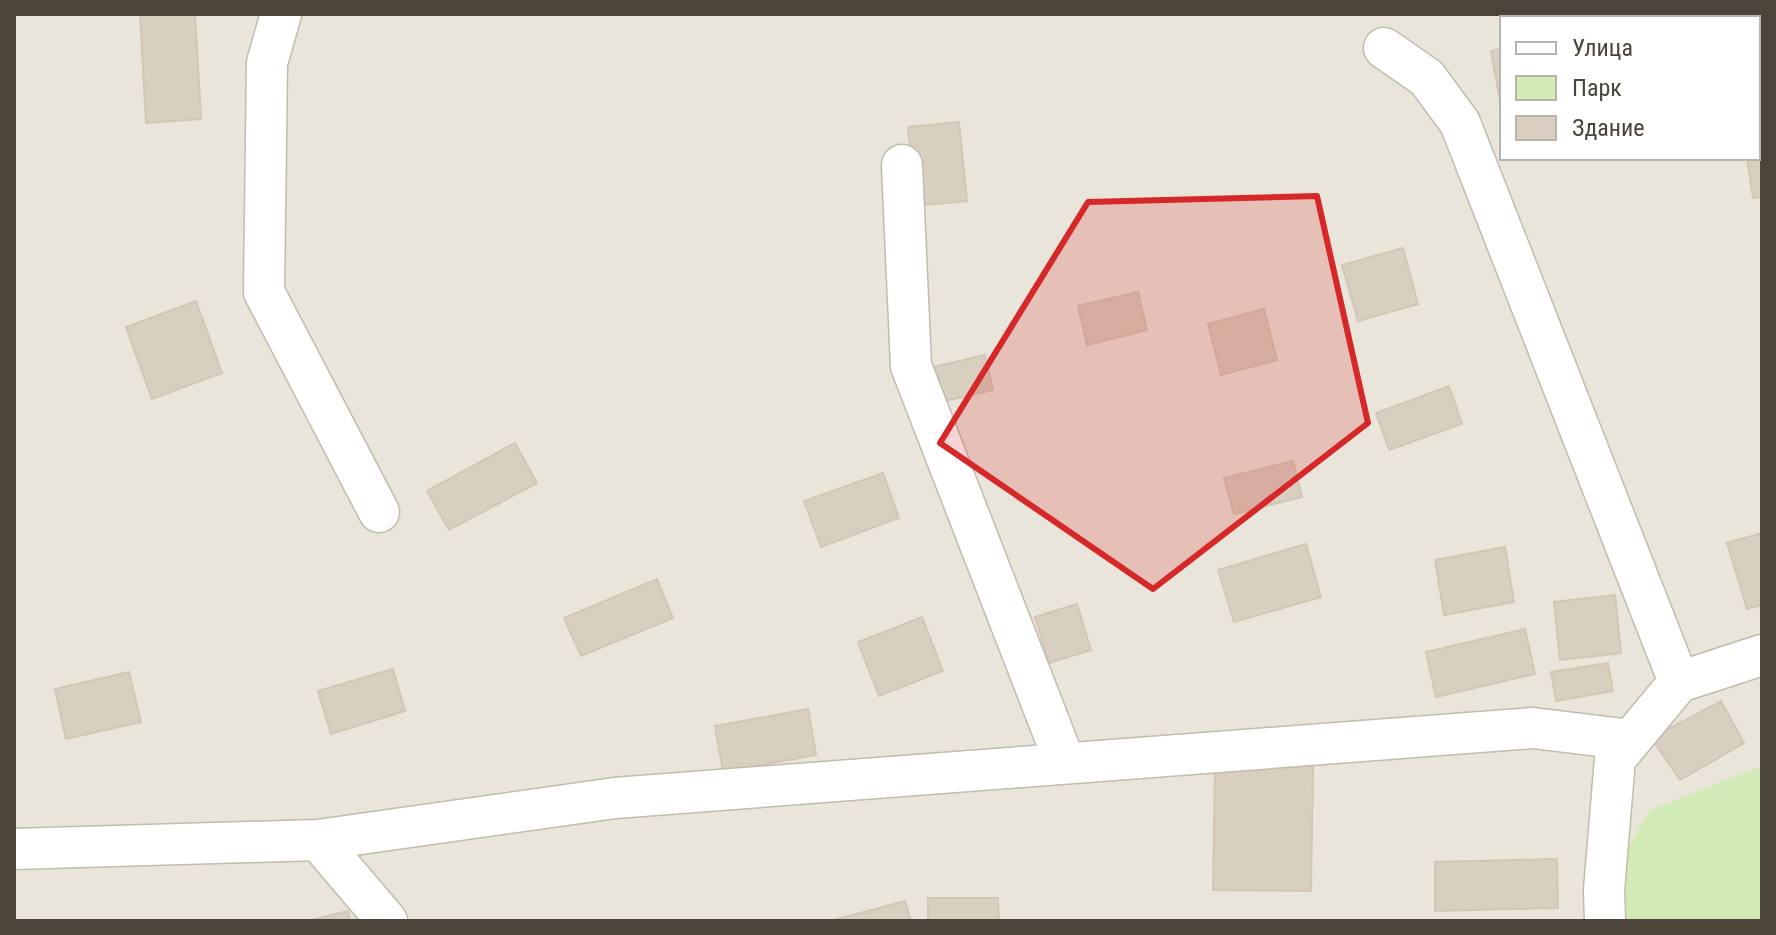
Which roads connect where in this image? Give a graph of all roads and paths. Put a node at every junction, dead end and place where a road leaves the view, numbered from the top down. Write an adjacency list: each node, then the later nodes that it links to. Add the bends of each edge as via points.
1 (281, 14): 4 (street, via 267,63 264,292)
2 (1384, 48): 6 (street, via 1427,78 1460,123)
3 (902, 165): 8 (street, via 911,366)
4 (379, 512)
5 (1762, 655): 6 (street)
6 (1679, 682): 7 (street)
7 (1631, 740): 8 (street, via 1533,728); 12 (street, via 1615,759)
8 (1065, 763): 9 (street, via 615,798)
9 (318, 840): 10 (street); 11 (street)
10 (14, 849)
11 (387, 921)
12 (1605, 921)

